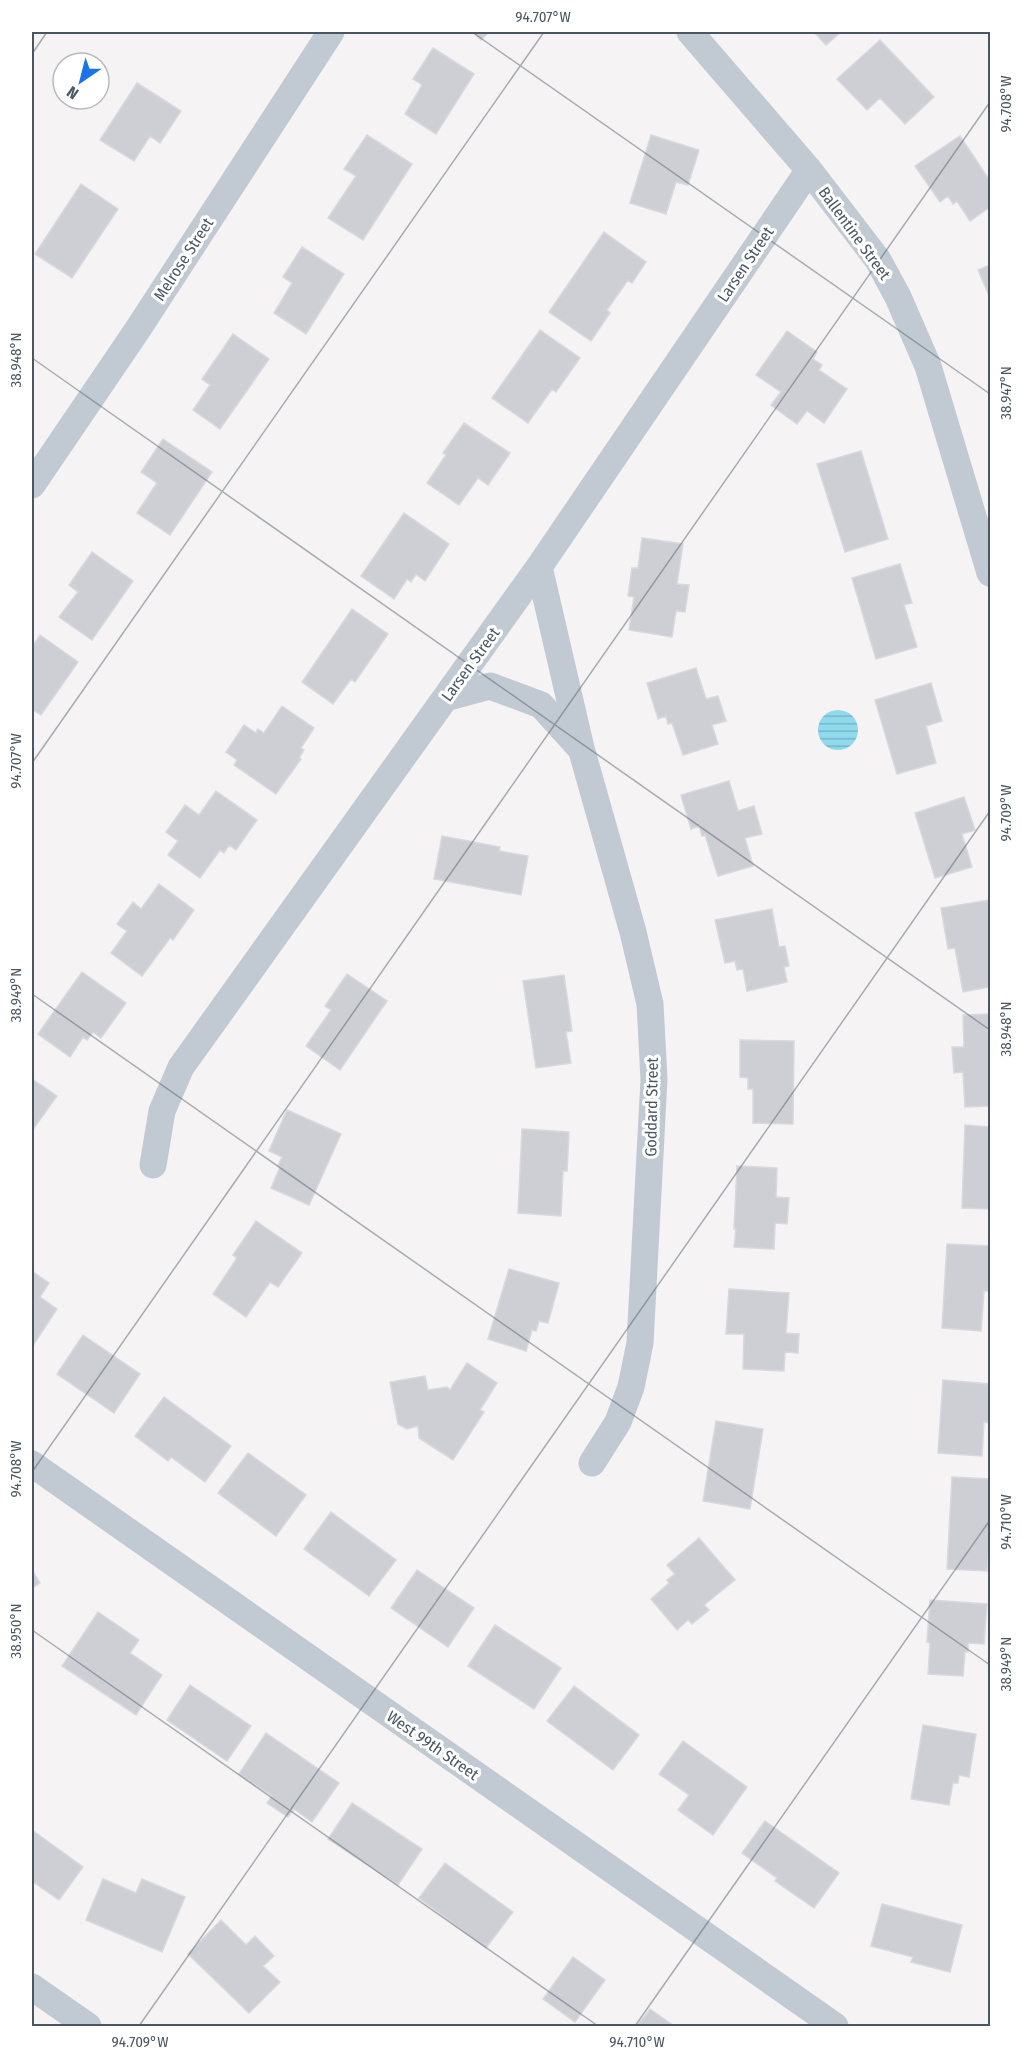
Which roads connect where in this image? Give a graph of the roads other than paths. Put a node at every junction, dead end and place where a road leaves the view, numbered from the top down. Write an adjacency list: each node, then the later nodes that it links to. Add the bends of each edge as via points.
1 (331, 32): 4 (street, Melrose Street)
2 (690, 32): 3 (street, Ballentine Street)
3 (809, 170): 5 (street, Larsen Street); 6 (street, Ballentine Street, via 878,260 916,336)
4 (32, 485)
5 (539, 567): 7 (street, Larsen Street); 8 (street, Goddard Street)
6 (990, 573)
7 (445, 698): 8 (street, Goddard Street, via 490,686 541,705); 9 (street, Larsen Street, via 181,1067 162,1111)
8 (581, 748): 10 (street, Goddard Street, via 650,1004 654,1078 640,1343 631,1387 618,1422)
9 (153, 1165)
10 (592, 1463)
11 (32, 1464): 14 (street, West 99th Street)
12 (32, 1987): 13 (street)
13 (88, 2026)
14 (835, 2026)

